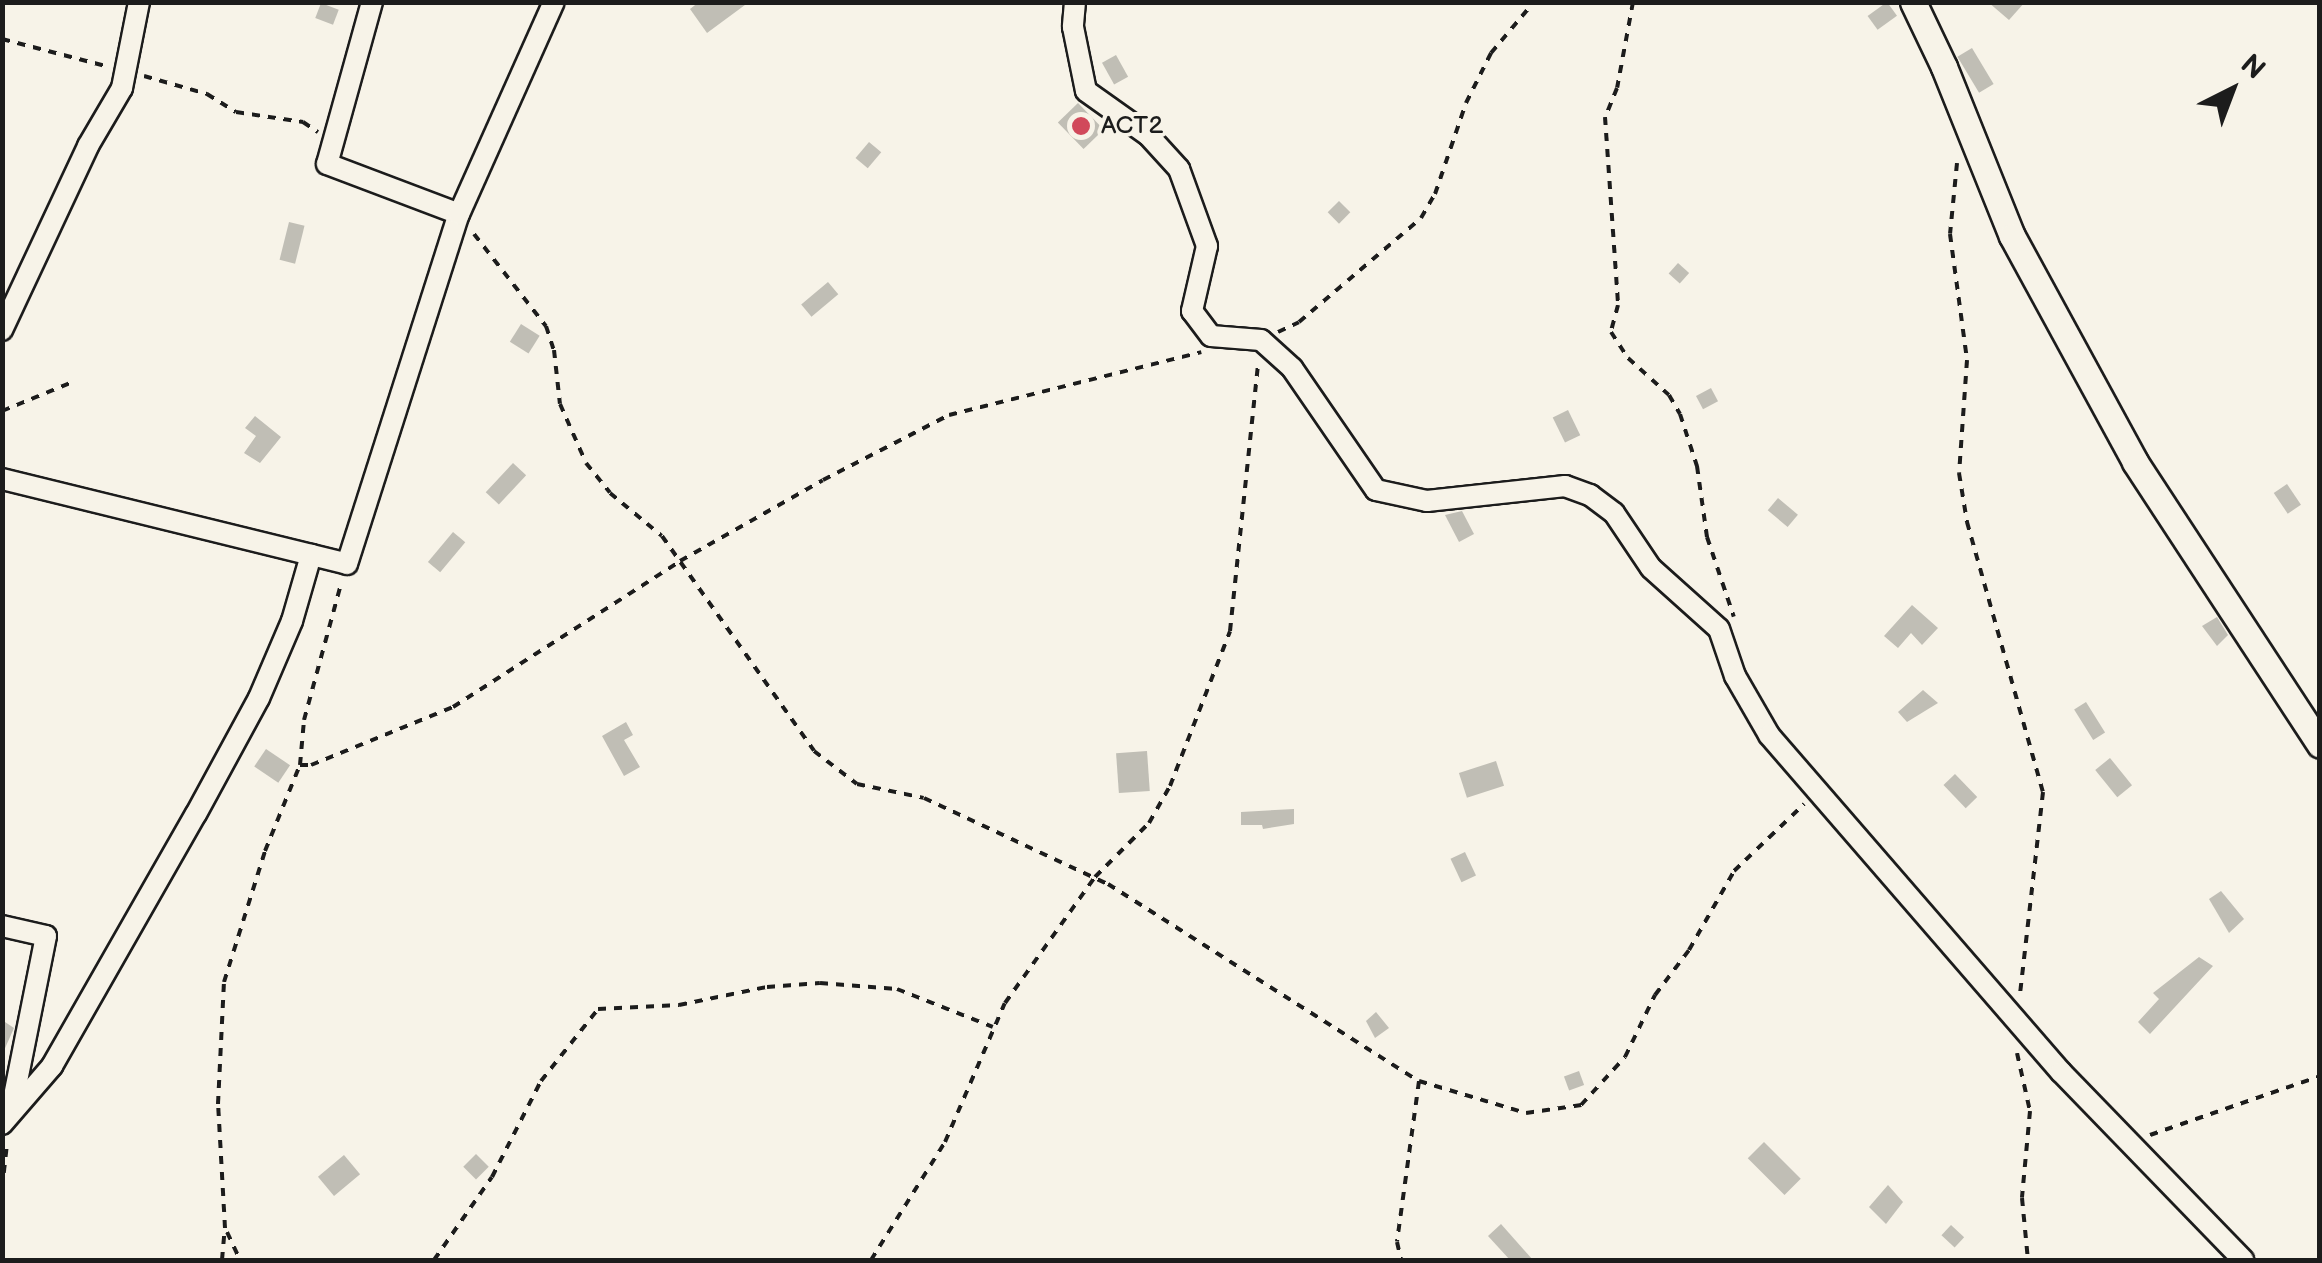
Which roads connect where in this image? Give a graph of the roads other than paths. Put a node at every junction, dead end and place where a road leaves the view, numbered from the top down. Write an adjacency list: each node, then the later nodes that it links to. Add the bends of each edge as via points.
1 (139, 2): 7 (street, via 122,88)
2 (372, 2): 6 (street, via 327,164)
3 (554, 2): 6 (street)
4 (1075, 2): 13 (street, via 1086,91 1148,135 1179,169 1207,246 1192,311 1210,336 1261,340 1292,368 1376,490 1427,501 1566,486 1614,513 1651,568 1719,629 1769,735 1816,791 2127,1143)
5 (1913, 2): 10 (main road, via 2012,236 2135,462)
6 (459, 214): 9 (street, via 348,564)
7 (2, 330)
8 (2, 479): 9 (street)
9 (311, 555): 12 (street, via 292,621 250,715 52,1066)
10 (2320, 745)
11 (2, 926): 12 (street, via 46,936)
12 (7, 1117)
13 (2243, 1260)

